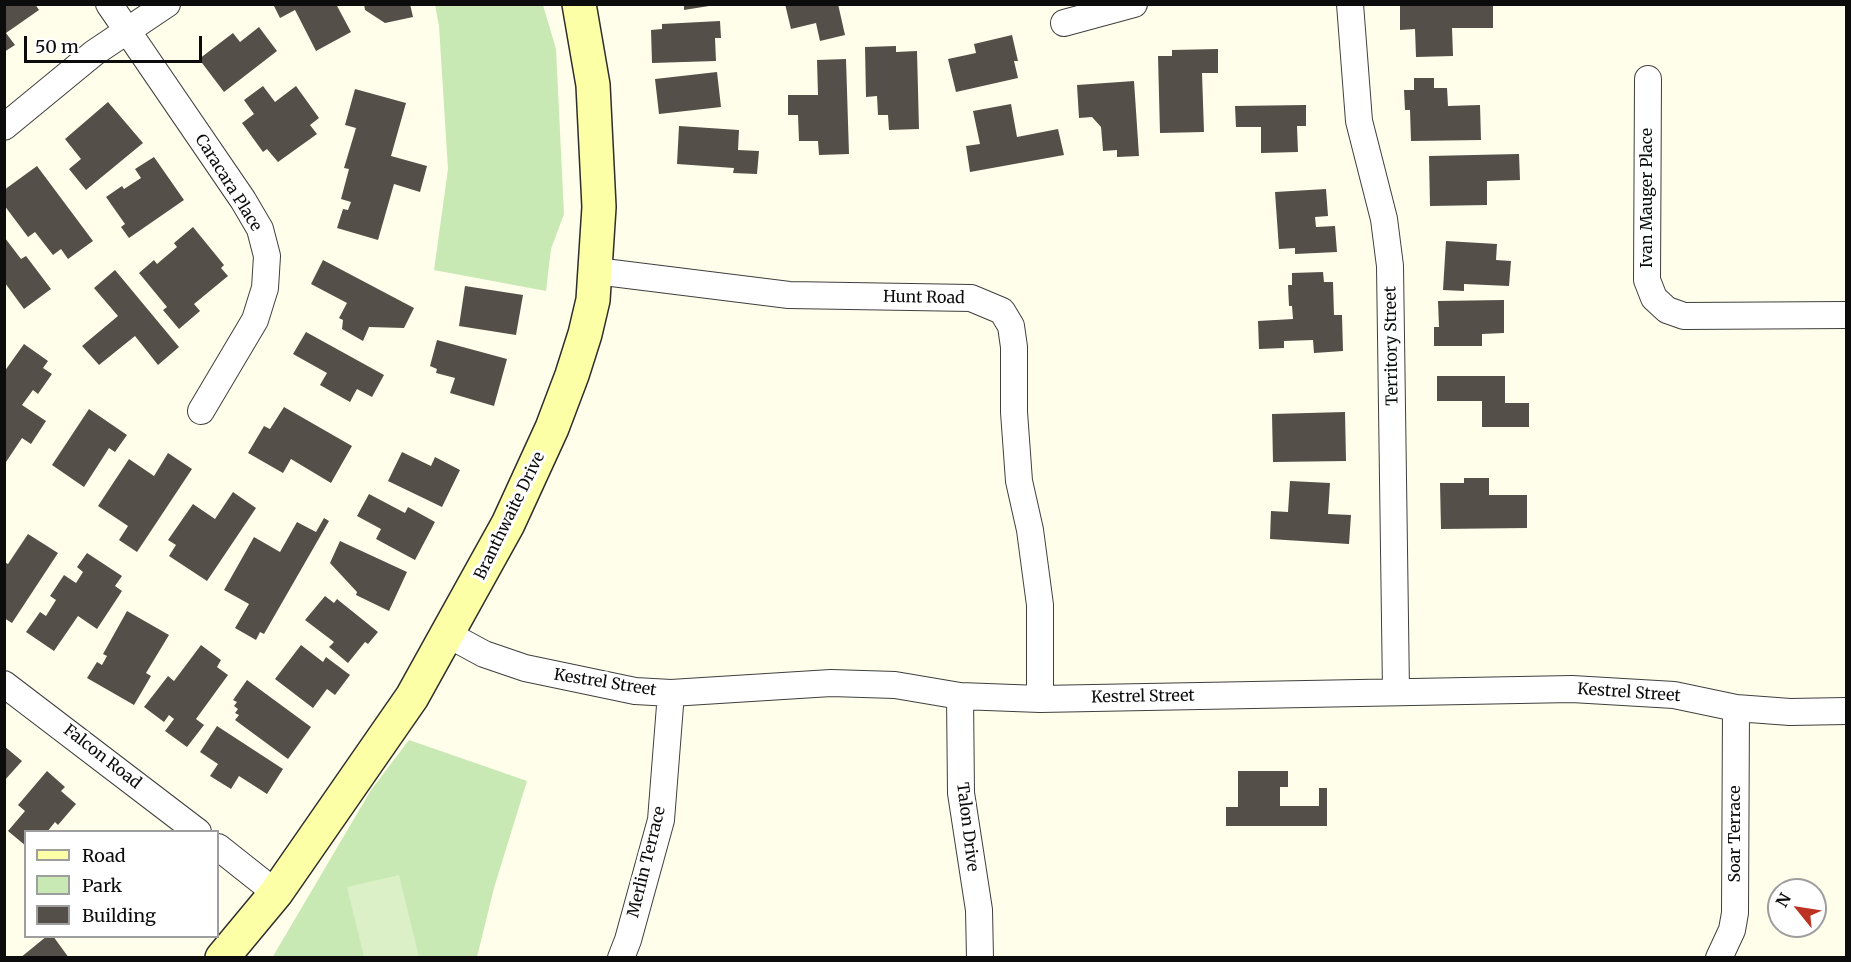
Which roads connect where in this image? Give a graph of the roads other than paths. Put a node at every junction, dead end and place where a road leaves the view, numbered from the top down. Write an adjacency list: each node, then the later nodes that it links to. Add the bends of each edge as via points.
1 (109, 4): 7 (street, Caracara Place)
2 (167, 4): 7 (street)
3 (579, 4): 10 (street, Branthwaite Drive, via 593,85 597,138)
4 (1134, 4): 6 (street)
5 (1350, 4): 15 (street, Territory Street, via 1359,121 1384,219 1390,266)
6 (1064, 23)
7 (127, 30): 9 (street, via 94,52); 12 (street, Caracara Place, via 243,200 260,229 267,256 265,288 255,320)
8 (1648, 79): 11 (street, Ivan Mauger Place, via 1647,280 1654,298 1667,310 1684,316)
9 (4, 127)
10 (596, 271): 13 (street, Branthwaite Drive, via 585,334 552,428 508,524); 18 (street, Hunt Road, via 789,295 971,298 1002,311 1011,326 1014,347 1019,480 1040,605)
11 (1846, 315)
12 (201, 411)
13 (449, 635): 16 (street, Kestrel Street, via 484,654 525,668 635,691); 23 (street, Branthwaite Drive, via 394,724)
14 (4, 684): 21 (street, Falcon Road)
15 (1396, 691): 18 (street, Kestrel Street); 19 (street, Kestrel Street, via 1648,692)
16 (670, 693): 17 (street, Kestrel Street, via 831,683 895,685); 25 (street, Merlin Terrace, via 661,820)
17 (960, 696): 18 (street, Kestrel Street); 26 (street, Talon Drive, via 961,793 979,910)
18 (1040, 699)
19 (1736, 708): 20 (street, Kestrel Street); 27 (street, Soar Terrace, via 1735,914)
20 (1846, 711)
21 (197, 830)
22 (219, 848): 23 (street)
23 (276, 893): 24 (street, Branthwaite Drive)
24 (222, 957)
25 (621, 957)
26 (980, 957)
27 (1719, 957)

